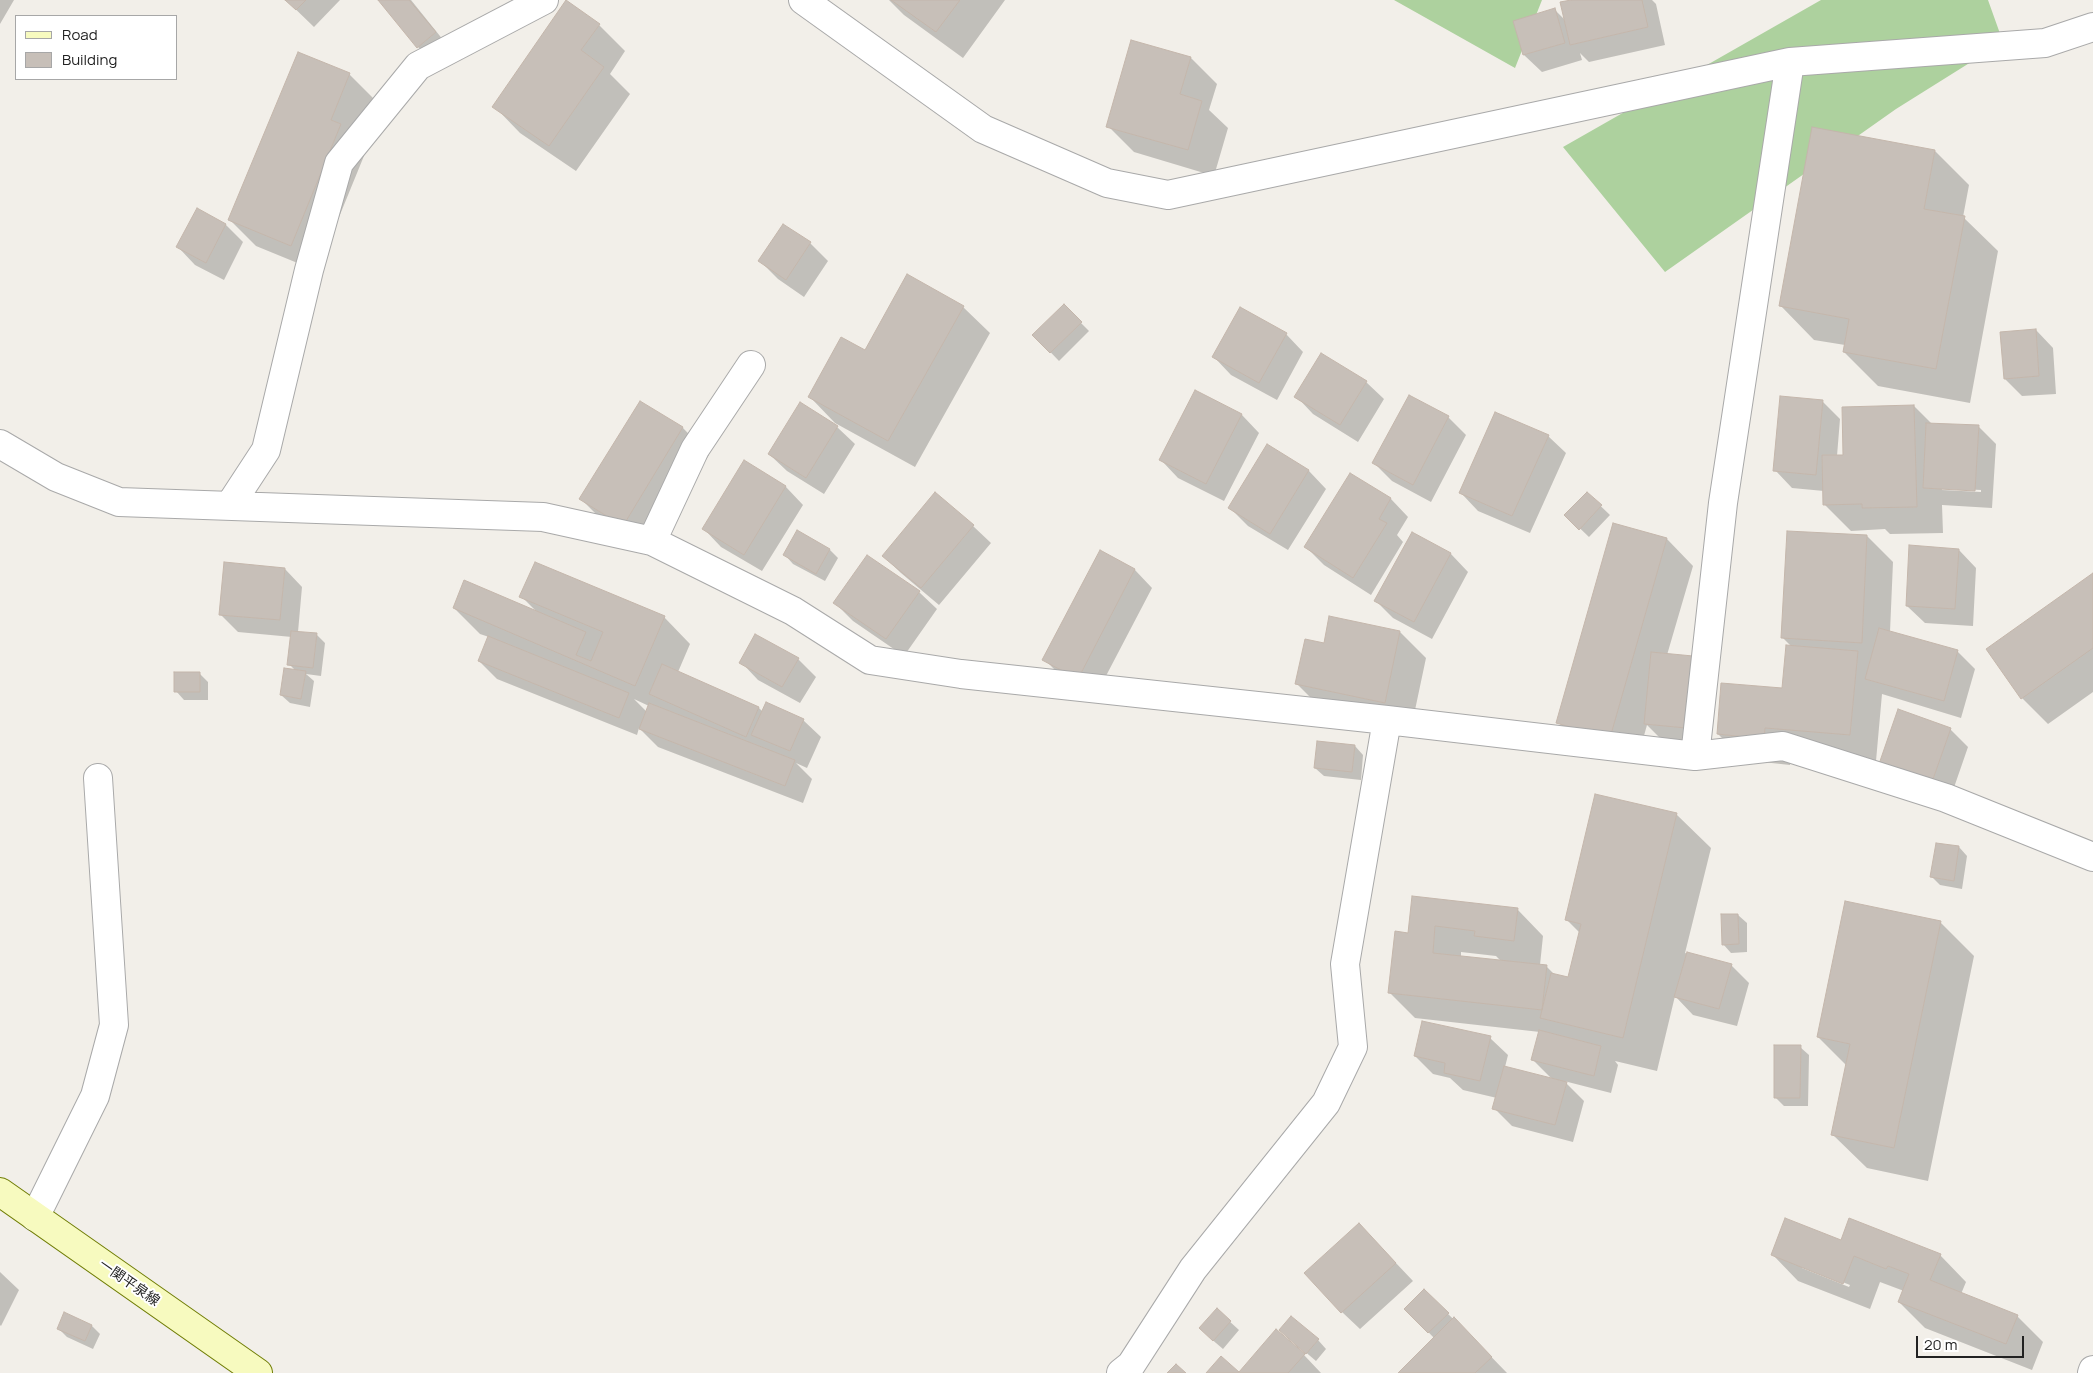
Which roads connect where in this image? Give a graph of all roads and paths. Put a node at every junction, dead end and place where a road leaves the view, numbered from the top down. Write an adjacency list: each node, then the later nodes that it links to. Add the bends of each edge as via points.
1 (544, 0): 7 (street, via 418,66 339,162 309,270 266,450)
2 (803, 0): 4 (street, via 983,129 1107,183 1168,195)
3 (2093, 27): 4 (street, via 2045,43)
4 (1790, 62): 10 (street, via 1723,503)
5 (751, 365): 8 (street, via 695,449)
6 (0, 444): 7 (street, via 56,477 119,502)
7 (230, 505): 8 (street, via 543,517)
8 (652, 541): 9 (street, via 793,611 870,660 961,674)
9 (1387, 720): 10 (street); 16 (street, via 1345,964 1353,1047 1326,1103 1192,1268 1131,1365)
10 (1695, 756): 12 (street, via 1783,746 1946,798)
11 (98, 778): 14 (street, via 114,1025 95,1096)
12 (2093, 857)
13 (0, 1192): 14 (main road, 一関平泉線)
14 (35, 1217): 15 (main road, 一関平泉線)
15 (258, 1373)
16 (1122, 1373)

